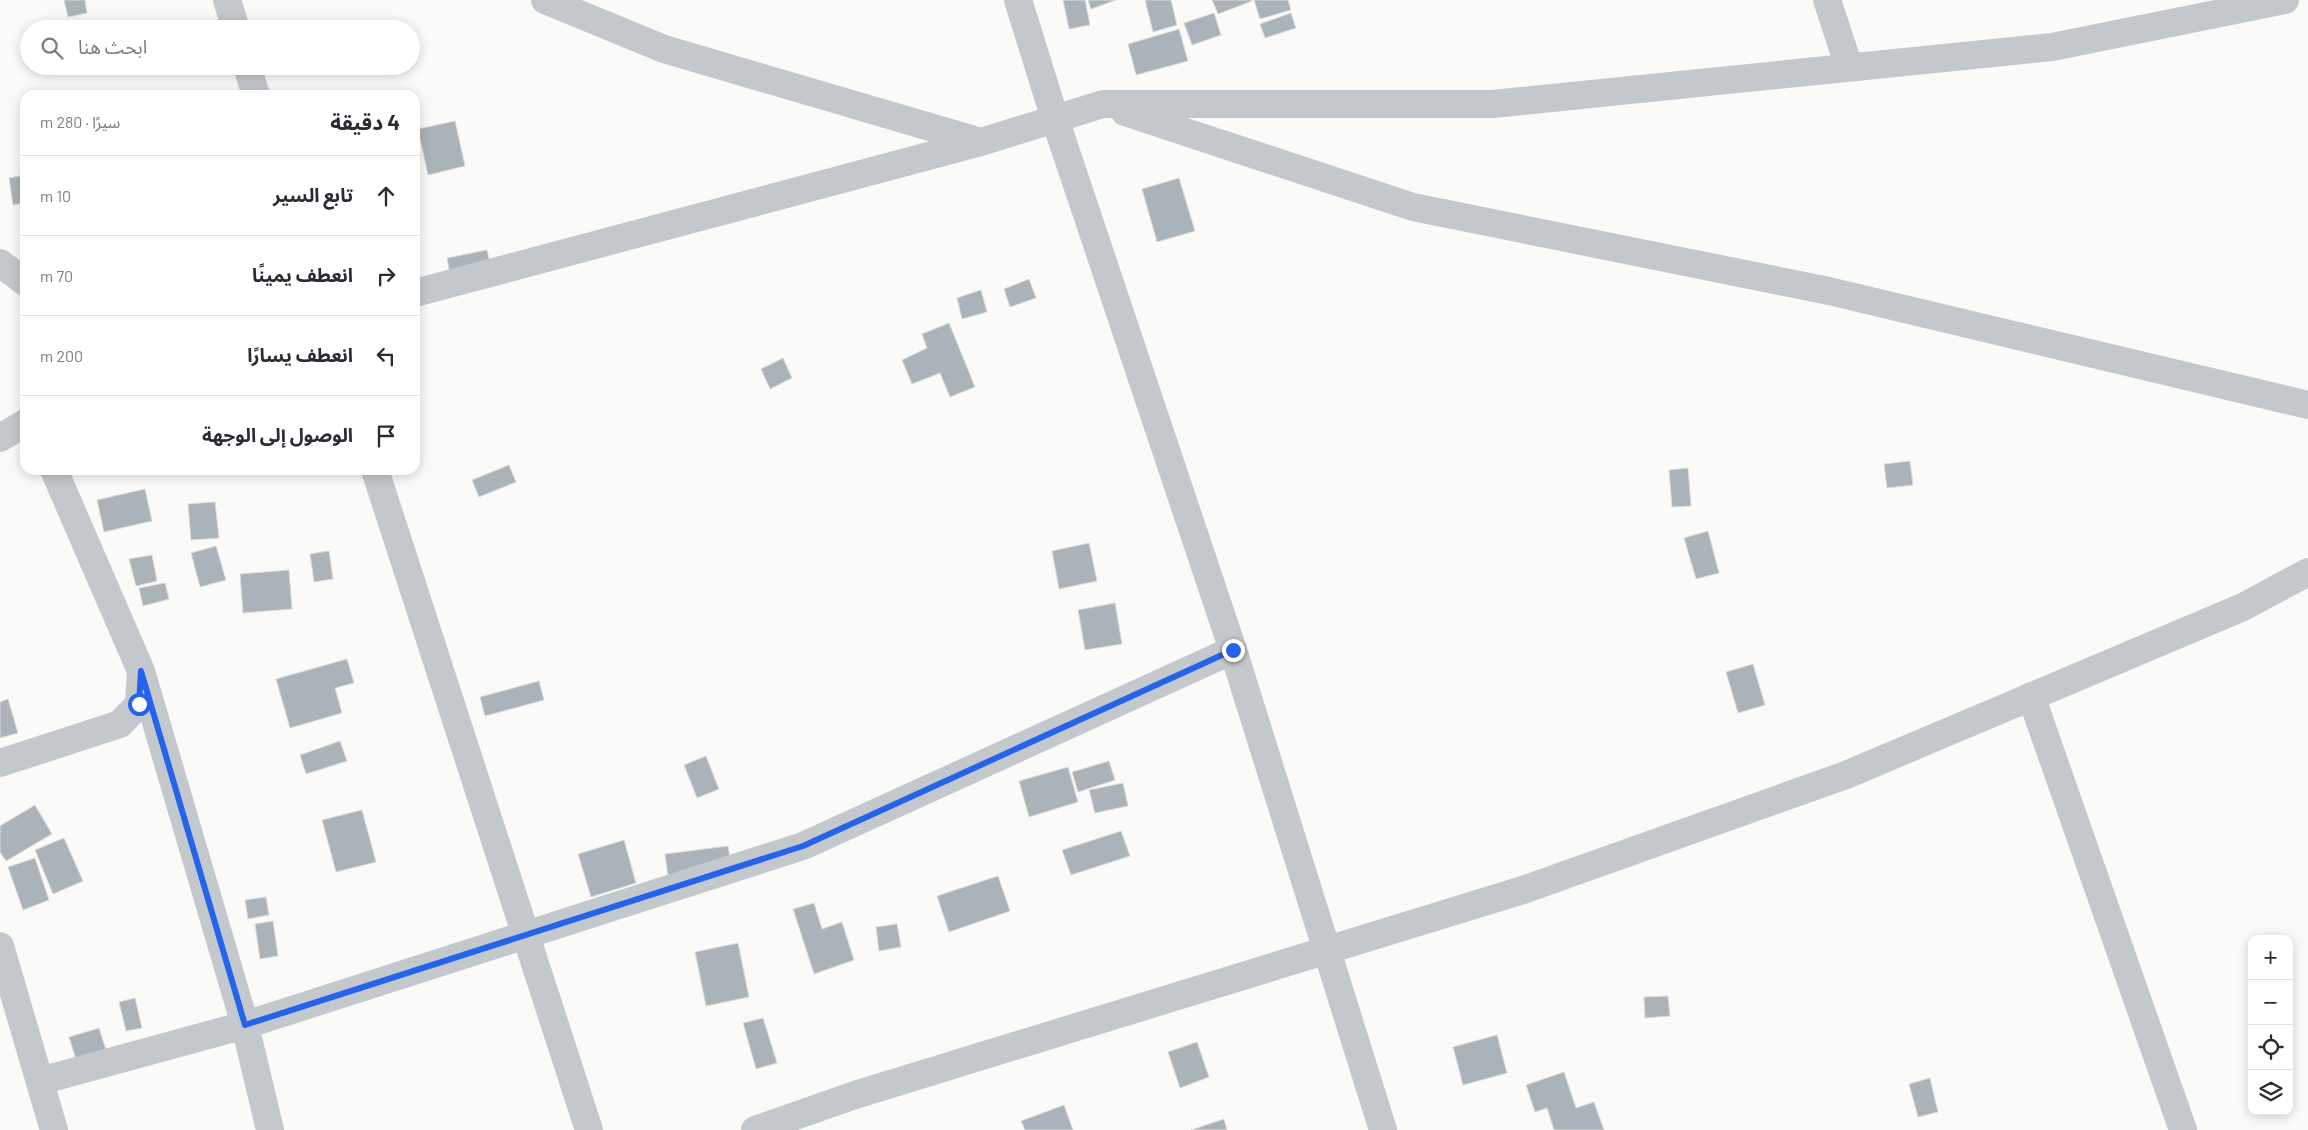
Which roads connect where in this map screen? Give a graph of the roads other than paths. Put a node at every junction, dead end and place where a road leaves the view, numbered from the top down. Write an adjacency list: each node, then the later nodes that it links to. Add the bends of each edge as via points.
1 (227, 0): 6 (street)
2 (545, 0): 12 (street, via 664,49)
3 (1018, 0): 11 (street)
4 (1827, 0): 7 (street)
5 (2285, 0): 7 (street, via 2052,47)
6 (233, 20)
7 (1849, 68): 10 (street, via 1493,104)
8 (250, 75): 9 (street)
9 (254, 90)
10 (1103, 104): 11 (street); 16 (street, via 1413,206 1829,292)
11 (1055, 119): 12 (street); 22 (street)
12 (981, 142): 15 (street)
13 (0, 263): 14 (street)
14 (20, 278)
15 (420, 292)
16 (2308, 405)
17 (20, 426): 18 (street)
18 (0, 438)
19 (56, 475): 23 (street)
20 (377, 475): 26 (street)
21 (2308, 572): 24 (street, via 2243,607)
22 (1233, 650): 26 (street, via 803,846); 28 (street)
23 (141, 671): 25 (street, via 139,704 120,724); 29 (street)
24 (2031, 696): 28 (street, via 1827,782 1523,890); 36 (street)
25 (0, 763)
26 (526, 935): 29 (street); 33 (street)
27 (0, 946): 30 (street)
28 (1325, 950): 34 (street, via 855,1095); 35 (street)
29 (245, 1025): 30 (street); 32 (street)
30 (40, 1081): 31 (street)
31 (54, 1130)
32 (270, 1130)
33 (589, 1130)
34 (755, 1130)
35 (1383, 1130)
36 (2183, 1130)

